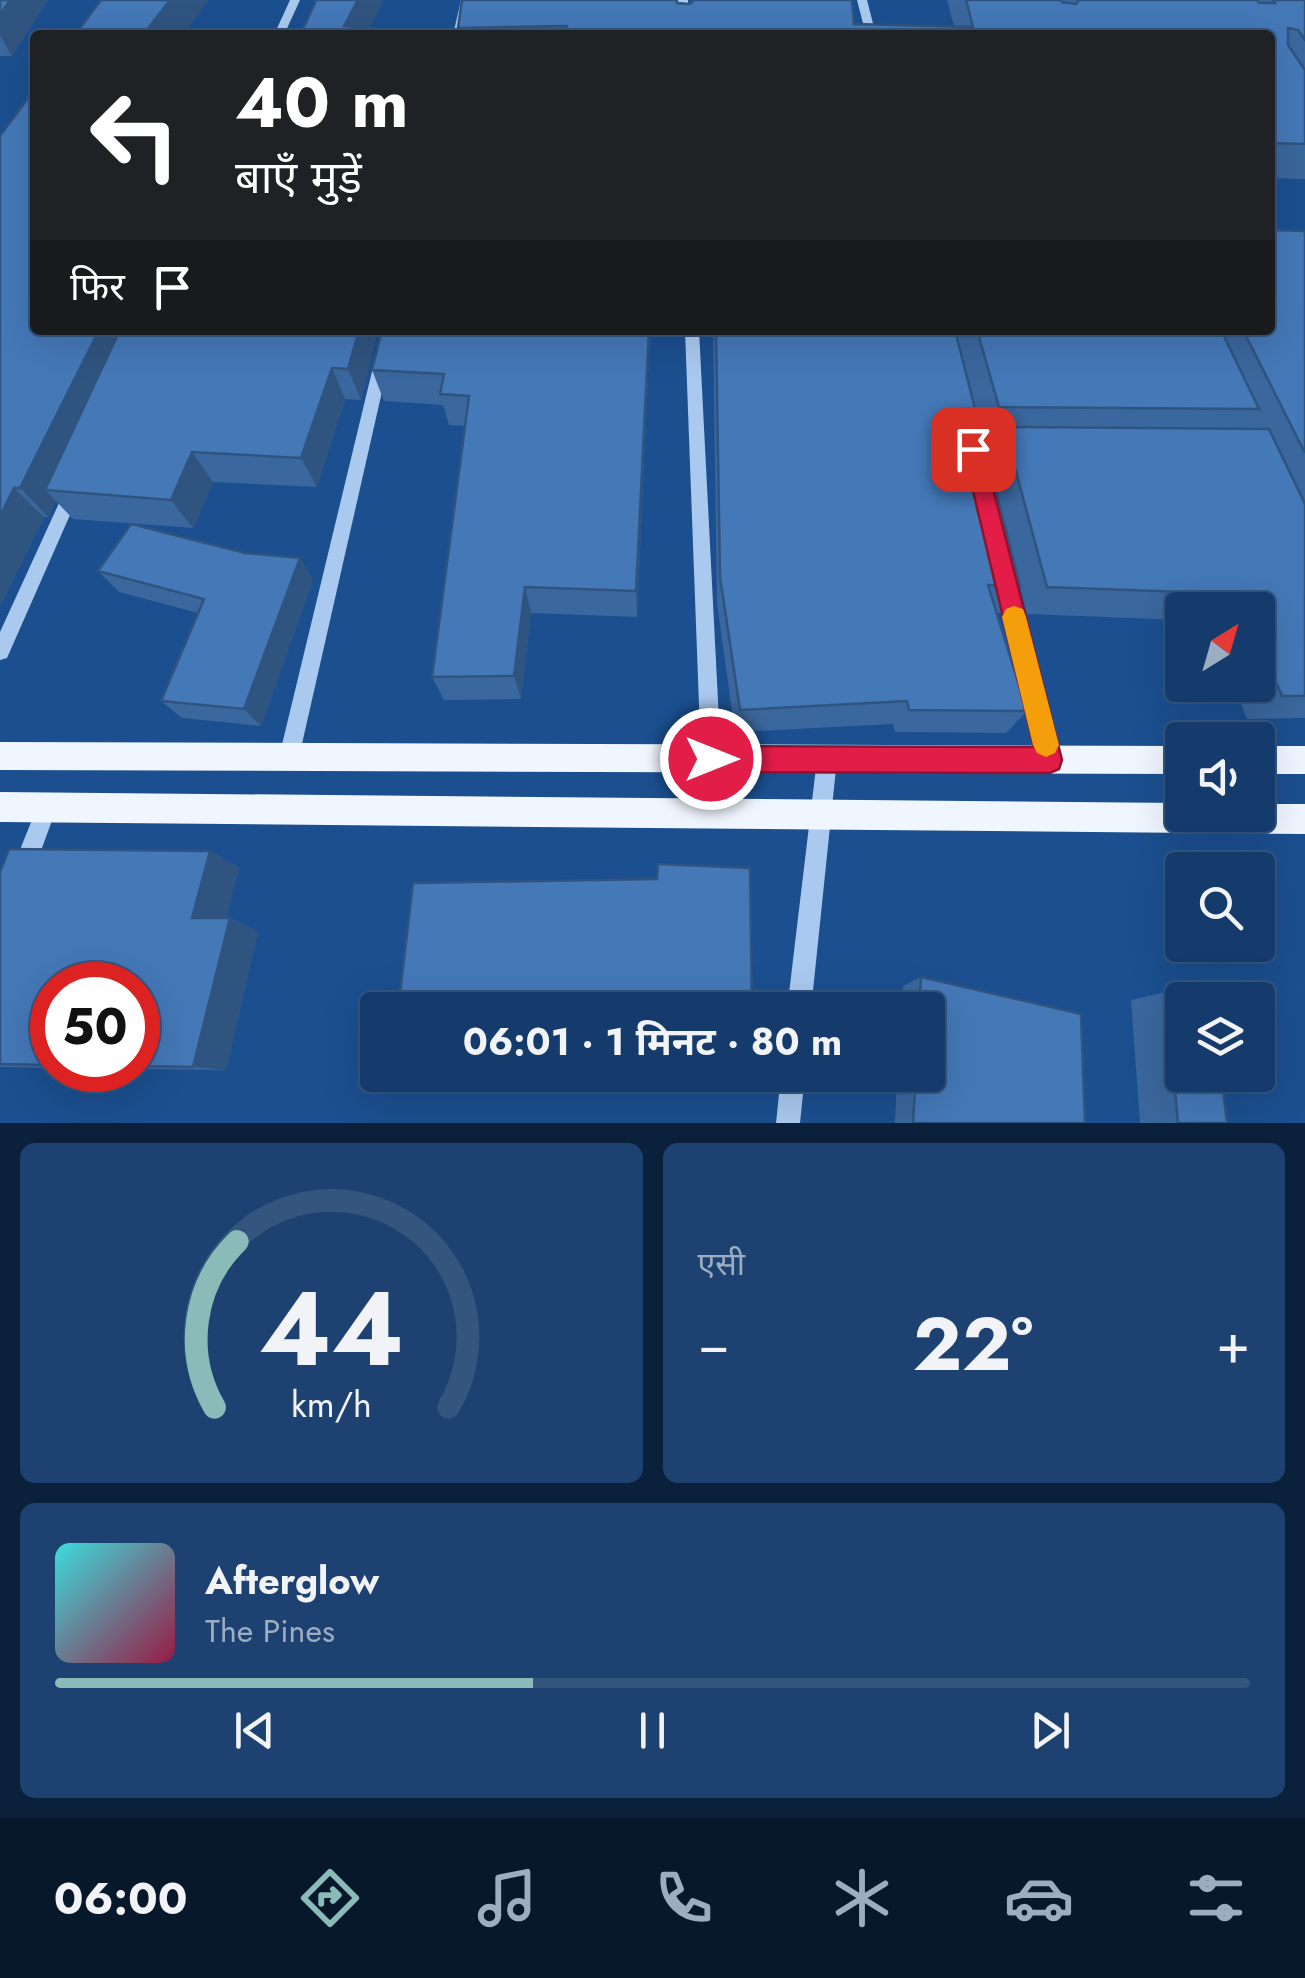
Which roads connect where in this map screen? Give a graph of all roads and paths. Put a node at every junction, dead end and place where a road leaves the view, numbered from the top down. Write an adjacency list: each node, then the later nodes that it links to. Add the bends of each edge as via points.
1 (294, 0): 5 (street)
2 (466, 0): 6 (street)
3 (683, 0): 7 (street)
4 (862, 0): 8 (street)
5 (281, 30)
6 (459, 30)
7 (684, 30)
8 (870, 30)
9 (387, 335): 15 (street)
10 (692, 335): 16 (street)
11 (81, 473): 13 (street)
12 (1002, 566): 18 (street)
13 (0, 652)
14 (0, 756): 15 (main road)
15 (289, 757): 16 (main road)
16 (711, 759): 17 (main road)
17 (827, 759): 18 (main road); 24 (street)
18 (1050, 760): 19 (main road)
19 (1165, 760)
20 (1275, 760): 21 (main road)
21 (1305, 760)
22 (0, 807): 23 (main road)
23 (47, 807): 24 (main road); 26 (street)
24 (818, 812): 25 (main road); 27 (street)
25 (1305, 819)
26 (14, 892)
27 (801, 992)
28 (791, 1092): 29 (street)
29 (788, 1123)

